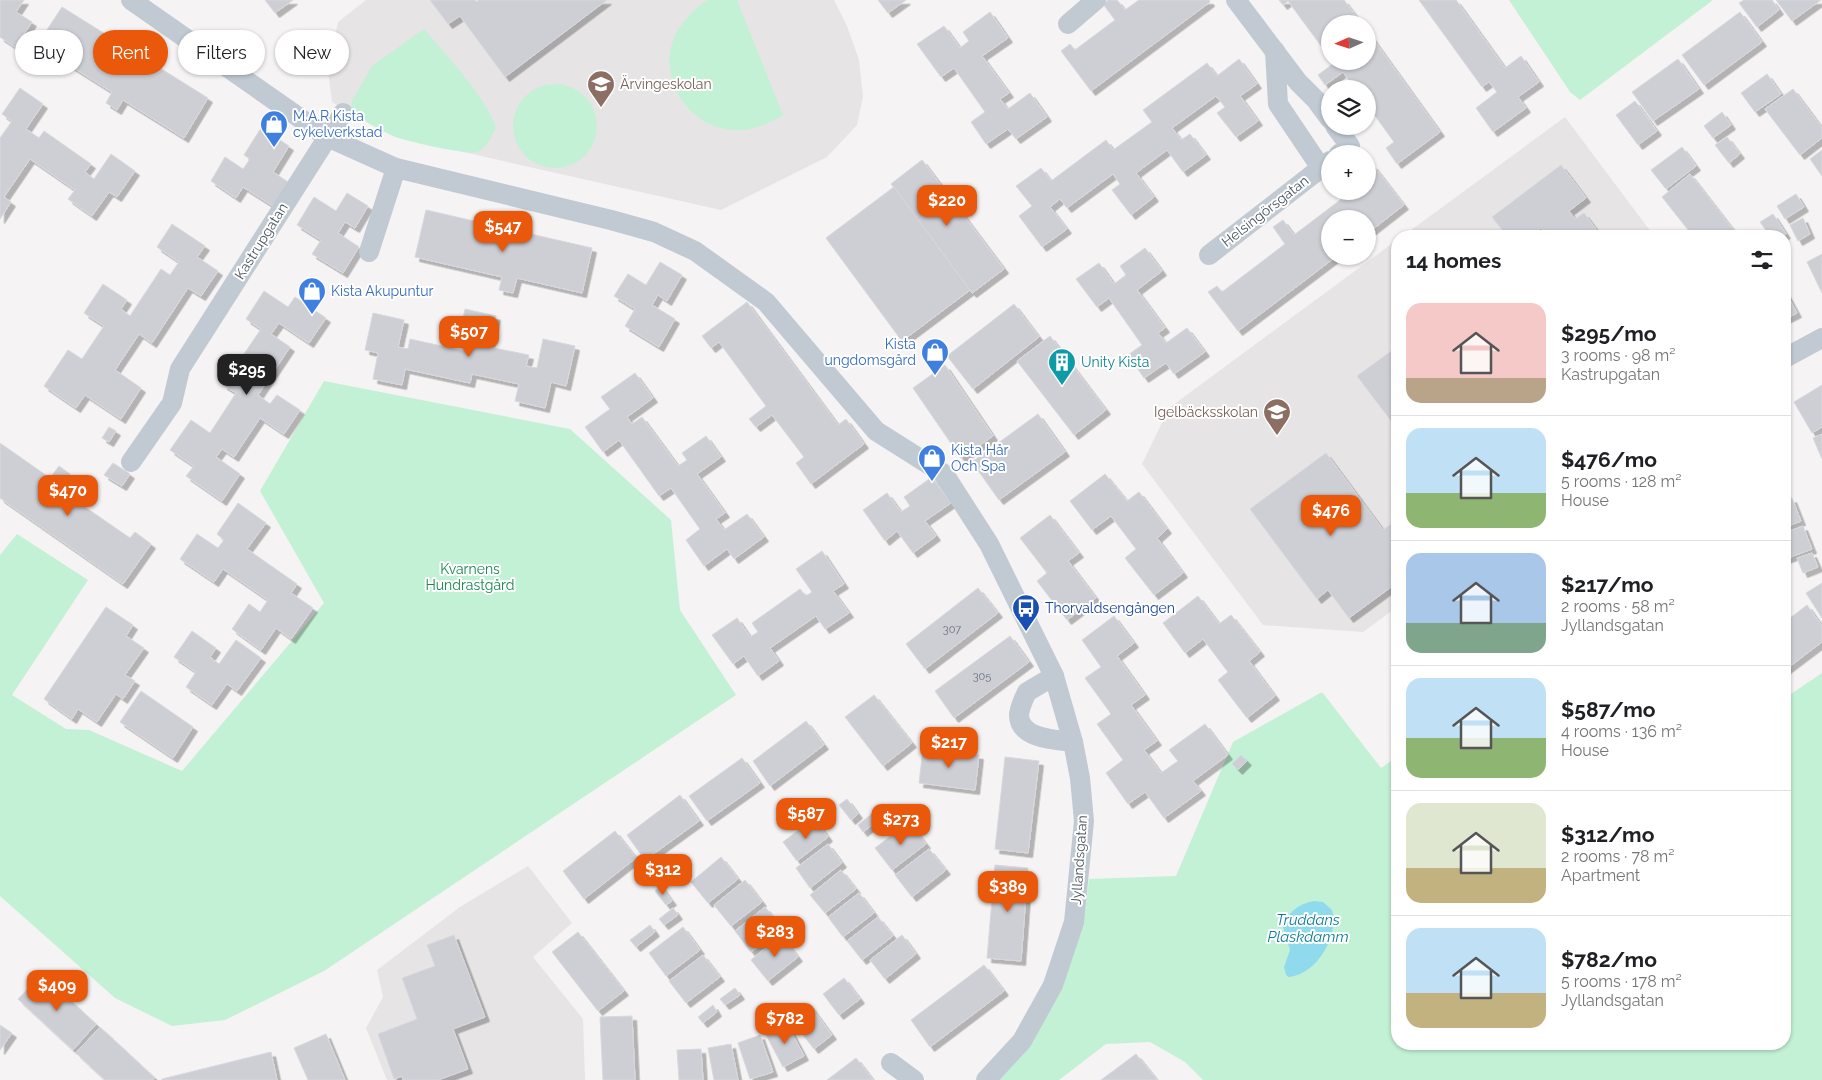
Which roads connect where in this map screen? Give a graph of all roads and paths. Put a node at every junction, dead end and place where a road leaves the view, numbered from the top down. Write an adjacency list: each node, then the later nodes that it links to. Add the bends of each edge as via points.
1 (131, 0): 8 (street, Jyllandsgatan)
2 (1096, 0): 4 (street)
3 (1236, 0): 5 (street)
4 (1068, 24)
5 (1275, 51): 6 (street); 9 (street, Helsingörsgatan, via 1278,104)
6 (1321, 107)
7 (343, 113): 8 (street, Kastrupgatan)
8 (327, 137): 10 (street, Jyllandsgatan); 16 (street, Kastrupgatan, via 180,369 172,403)
9 (1321, 158)
10 (396, 168): 12 (street); 17 (street, Jyllandsgatan, via 654,232 695,251 766,302 876,431 944,474 989,544)
11 (1321, 168): 13 (street, Helsingörsgatan)
12 (369, 252)
13 (1208, 255)
14 (1822, 338): 15 (street)
15 (1791, 355)
16 (131, 462)
17 (1054, 676): 18 (street, Jyllandsgatan); 18 (street, via 1027,692 1019,712 1020,721 1028,731 1048,740)
18 (1073, 742): 21 (street, Jyllandsgatan, via 1084,821 1074,922 1053,985 1027,1033)
19 (890, 1063): 20 (street)
20 (914, 1080)
21 (986, 1080)

